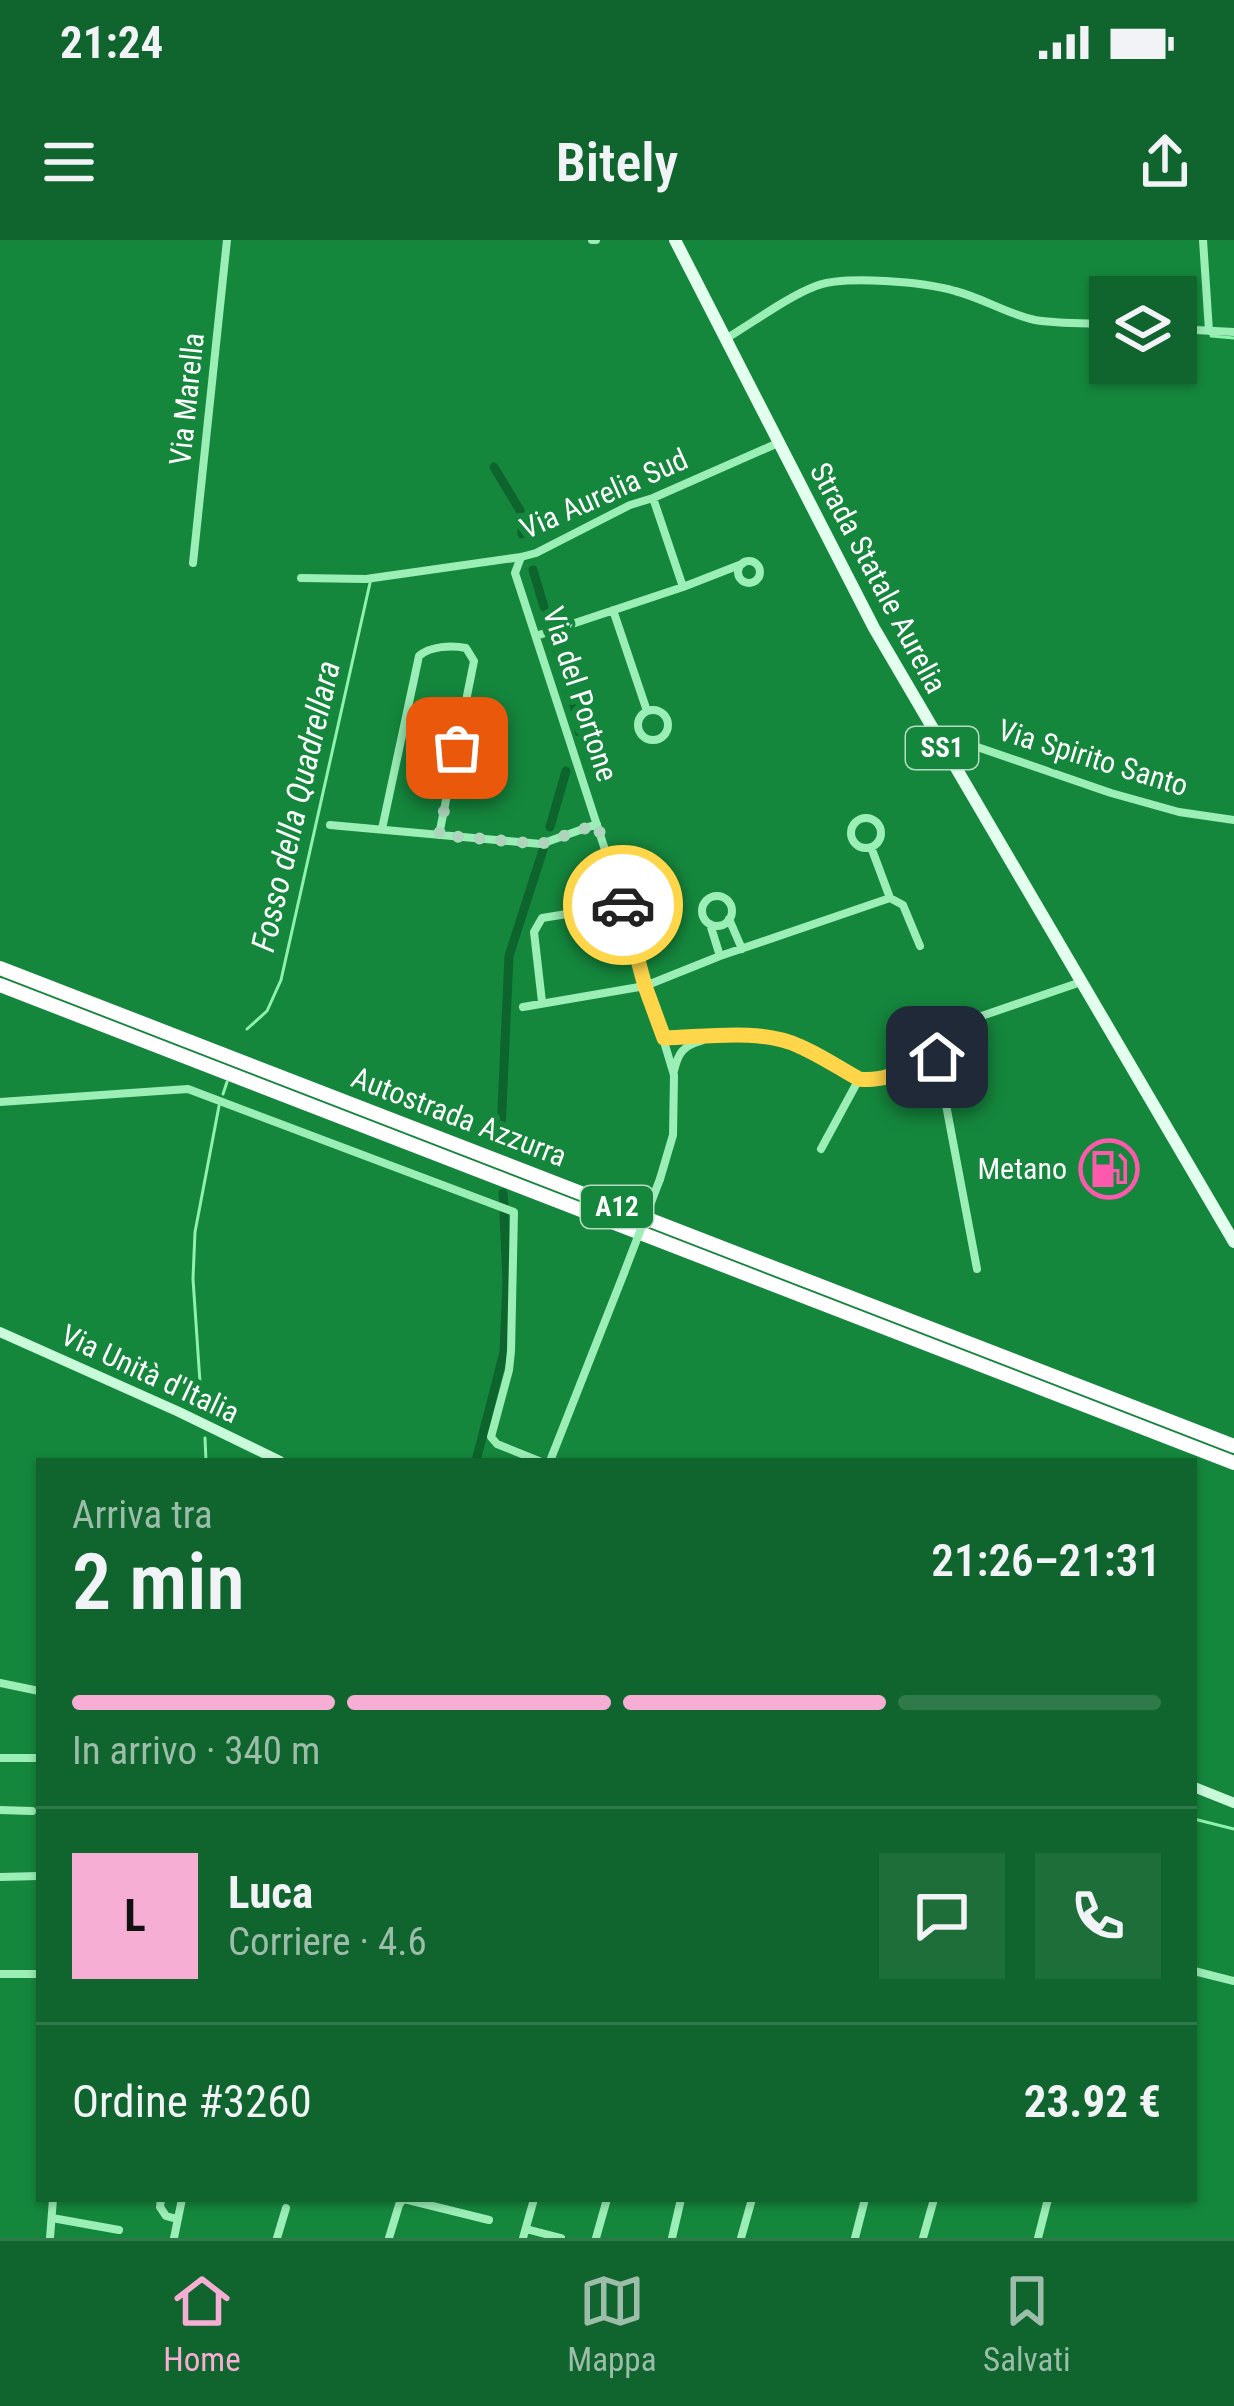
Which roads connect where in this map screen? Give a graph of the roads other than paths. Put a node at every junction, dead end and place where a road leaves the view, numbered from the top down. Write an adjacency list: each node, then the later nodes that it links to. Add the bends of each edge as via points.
1 (227, 240): 12 (street, Via Marella)
2 (675, 240): 8 (main road, Strada Statale Aurelia / SS1)
3 (1203, 240): 6 (street)
4 (1089, 322): 8 (street, via 1037,320 959,291 838,280)
5 (1197, 330): 6 (street)
6 (1209, 331): 7 (street)
7 (1234, 332)
8 (725, 339): 9 (main road, Strada Statale Aurelia / SS1)
9 (778, 443): 10 (street, Via Aurelia Sud); 19 (main road, Strada Statale Aurelia / SS1)
10 (653, 498): 11 (street, Via Aurelia Sud); 15 (street)
11 (521, 557): 14 (street, Via Aurelia Sud, via 366,579); 17 (street, Via del Portone, via 515,573)
12 (193, 563)
13 (742, 564): 15 (street)
14 (301, 578)
15 (683, 587): 16 (street)
16 (613, 610): 17 (street); 18 (street)
17 (536, 636): 21 (street, Via del Portone)
18 (646, 711): 18 (street, via 640,732 662,737 665,715)
19 (940, 744): 20 (street, Via Spirito Santo, via 957,740 1111,793); 34 (main road, Strada Statale Aurelia / SS1)
20 (1234, 820)
21 (597, 824): 24 (street, via 541,844); 27 (street, Via del Portone)
22 (330, 825): 23 (street)
23 (382, 829): 24 (street); 24 (street, via 418,656 456,646 474,661)
24 (439, 835)
25 (872, 847): 25 (street, via 881,831 862,818 851,837); 26 (street)
26 (890, 898): 30 (street, via 903,905); 31 (street)
27 (623, 905): 36 (street, Via del Portone); 37 (street, via 542,918 534,932)
28 (729, 919): 29 (street); 29 (street, via 731,905 714,896 703,911); 31 (street)
29 (710, 924): 32 (street)
30 (920, 946)
31 (742, 949): 32 (street)
32 (721, 956): 36 (street)
33 (0, 968): 49 (highway, Autostrada Azzurra / A12)
34 (1082, 981): 41 (street, via 967,1021 961,1050); 46 (main road, Strada Statale Aurelia / SS1)
35 (0, 985): 53 (highway, Autostrada Azzurra / A12)
36 (645, 986): 37 (street); 40 (street, Via del Portone)
37 (542, 1002): 38 (street)
38 (523, 1007)
39 (713, 1037): 40 (street); 42 (street, via 687,1045); 43 (street, via 796,1045)
40 (664, 1038): 42 (street, Via del Portone)
41 (937, 1057): 43 (street); 47 (street)
42 (674, 1075): 52 (street, Via del Portone, bridge, via 673,1135 660,1179)
43 (859, 1079): 45 (street)
44 (0, 1102): 51 (street, via 188,1089 514,1212 511,1351 491,1437)
45 (821, 1149)
46 (1234, 1242)
47 (976, 1269)
48 (0, 1332): 50 (main road, Via Unità d'Italia)
49 (1234, 1446)
50 (274, 1458)
51 (531, 1458)
52 (551, 1458)
53 (1234, 1462)
54 (0, 1683): 55 (street)
55 (36, 1690)
56 (0, 1757): 57 (street)
57 (36, 1757)
58 (1197, 1788): 59 (main road)
59 (1234, 1803)
60 (0, 1810): 61 (street)
61 (32, 1811)
62 (36, 1876): 63 (street)
63 (0, 1877)
64 (1197, 1972): 67 (street)
65 (0, 1974): 66 (street)
66 (36, 1974)
67 (1234, 1981)
68 (53, 2202): 81 (street)
69 (161, 2202): 82 (street)
70 (181, 2202): 82 (street)
71 (401, 2202): 89 (street)
72 (416, 2202): 83 (street)
73 (533, 2202): 85 (street)
74 (606, 2202): 91 (street)
75 (680, 2202): 92 (street)
76 (751, 2202): 93 (street)
77 (864, 2202): 94 (street)
78 (933, 2202): 95 (street)
79 (1047, 2202): 96 (street)
80 (286, 2208): 88 (street)
81 (52, 2218): 84 (street); 86 (street)
82 (177, 2219): 87 (street)
83 (489, 2220)
84 (119, 2230)
85 (524, 2233): 90 (street)
86 (50, 2238)
87 (174, 2238)
88 (277, 2238)
89 (389, 2238)
90 (561, 2238)
91 (596, 2238)
92 (672, 2238)
93 (741, 2238)
94 (855, 2238)
95 (923, 2238)
96 (1038, 2238)

